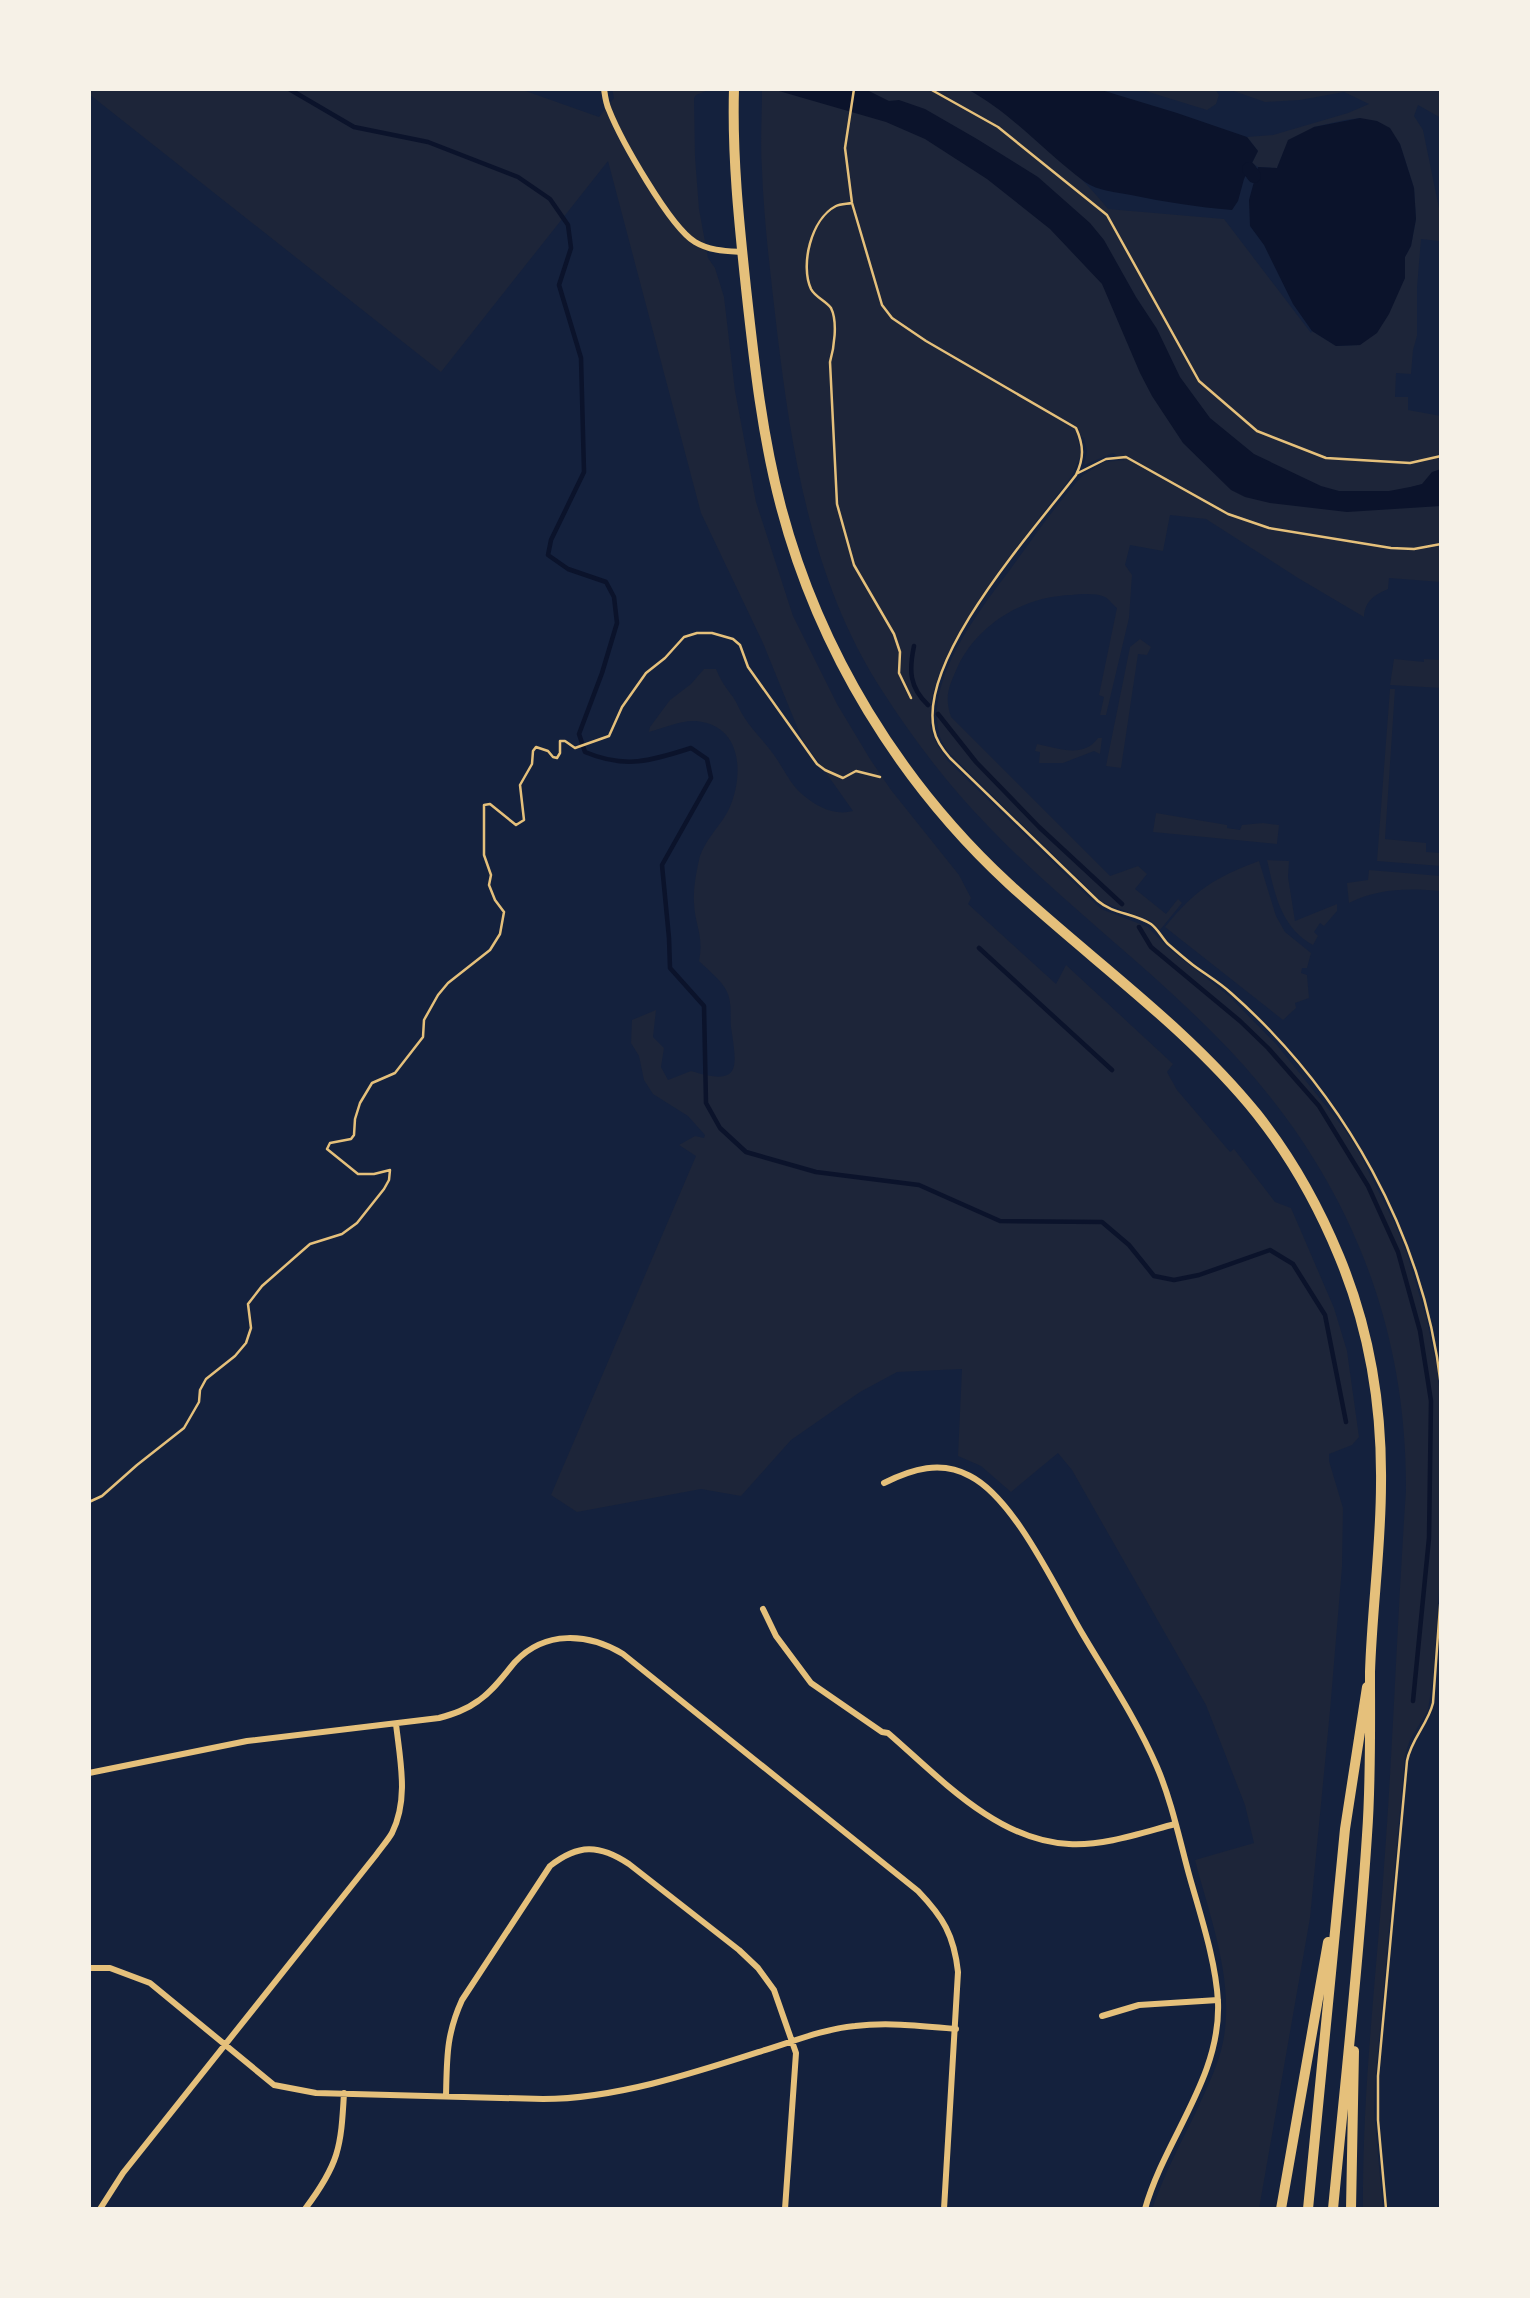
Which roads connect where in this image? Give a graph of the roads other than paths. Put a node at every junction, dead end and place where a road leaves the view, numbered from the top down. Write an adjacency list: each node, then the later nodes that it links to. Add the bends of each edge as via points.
1 (604, 89): 3 (street, via 608,109 676,225 704,247)
2 (734, 89): 3 (highway)
3 (743, 252): 6 (highway, via 762,416 781,507 814,602 873,720 930,799 980,856 1235,1088 1288,1157 1327,1229 1360,1317 1379,1423 1381,1505)
4 (884, 1483): 9 (street, via 918,1469 946,1467 970,1475 993,1492 1020,1527 1134,1720 1158,1768)
5 (763, 1609): 9 (street, via 776,1636 811,1684 888,1733 980,1811 1016,1833 1069,1844 1096,1843)
6 (1370, 1670): 10 (highway); 11 (highway, via 1368,1825)
7 (396, 1724): 8 (street, via 247,1741); 15 (street, via 461,1711 492,1690 527,1651 545,1642 583,1638 609,1646 918,1891 939,1913 956,1954); 17 (street, via 402,1786 392,1832)
8 (89, 1773)
9 (1175, 1824): 13 (street)
10 (1340, 1879): 25 (highway); 26 (highway)
11 (1356, 1963): 27 (highway); 28 (highway)
12 (89, 1968): 17 (street, via 110,1968 150,1983)
13 (1218, 2000): 14 (street, via 1139,2005); 24 (street, via 1217,2032 1204,2080)
14 (1102, 2016)
15 (956, 2029): 16 (street, via 855,2026); 23 (street)
16 (791, 2042): 19 (street, via 605,2094 562,2099); 19 (street, via 774,1990 739,1950 615,1855 598,1849 580,1850 566,1853 550,1866 462,2000 448,2041); 22 (street, via 796,2053)
17 (226, 2043): 18 (street, via 274,2085); 20 (street)
18 (344, 2093): 19 (street); 21 (street, via 338,2156)
19 (446, 2096)
20 (100, 2209)
21 (304, 2209)
22 (785, 2209)
23 (944, 2209)
24 (1144, 2209)
25 (1281, 2209)
26 (1308, 2209)
27 (1333, 2209)
28 (1351, 2209)

